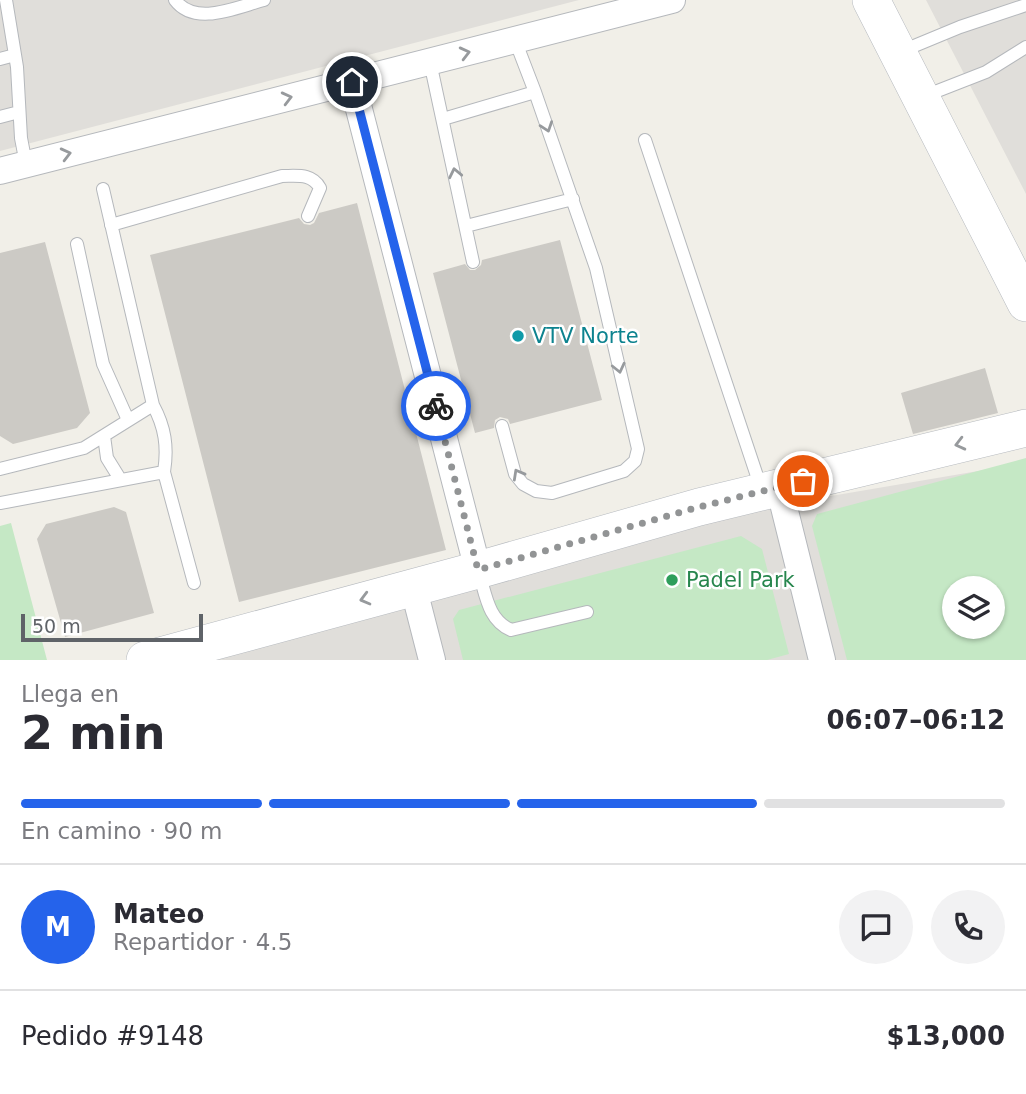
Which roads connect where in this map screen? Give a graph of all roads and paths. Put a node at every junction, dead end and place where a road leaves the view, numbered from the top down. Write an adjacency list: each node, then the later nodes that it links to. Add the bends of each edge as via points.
1 (6, 0): 10 (lane)
2 (175, 0): 3 (lane, via 186,11 202,15)
3 (264, 0)
4 (672, 0): 7 (street)
5 (871, 0): 9 (street)
6 (1026, 5): 9 (lane)
7 (515, 40): 12 (street, one-way to 7); 14 (lane)
8 (1026, 47): 15 (lane, via 986,72)
9 (898, 52): 15 (street)
10 (15, 55): 11 (lane); 16 (lane)
11 (0, 59)
12 (430, 62): 13 (street); 18 (lane)
13 (352, 82): 20 (street, one-way to 13); 40 (street)
14 (536, 92): 18 (lane); 23 (lane, one-way to 23)
15 (922, 97): 29 (street)
16 (19, 112): 17 (lane); 20 (lane)
17 (0, 117)
18 (443, 119): 26 (lane, one-way to 18)
19 (645, 139): 38 (lane)
20 (26, 164): 21 (street)
21 (0, 171)
22 (103, 189): 25 (lane)
23 (573, 199): 26 (lane); 32 (lane, one-way to 32, via 596,268 638,449 635,461 624,471 552,493 536,491 515,474)
24 (308, 216): 25 (lane, via 320,188 317,181 305,175 282,176)
25 (111, 225): 30 (lane)
26 (466, 226): 28 (lane)
27 (77, 244): 31 (lane, via 103,364)
28 (473, 262)
29 (1026, 303)
30 (153, 405): 31 (lane); 36 (lane, via 166,435)
31 (128, 421): 34 (lane)
32 (502, 426)
33 (1026, 428): 38 (street, one-way to 38)
34 (104, 436): 35 (lane, via 84,448); 37 (lane, via 107,458)
35 (0, 469)
36 (164, 472): 37 (lane); 41 (lane)
37 (120, 479): 39 (lane)
38 (770, 489): 40 (street); 46 (street)
39 (0, 503)
40 (478, 570): 42 (street); 43 (lane, via 493,617 500,625 511,629)
41 (194, 583)
42 (413, 586): 44 (street, one-way to 44); 45 (street)
43 (587, 612)
44 (145, 660)
45 (432, 660)
46 (822, 660)

